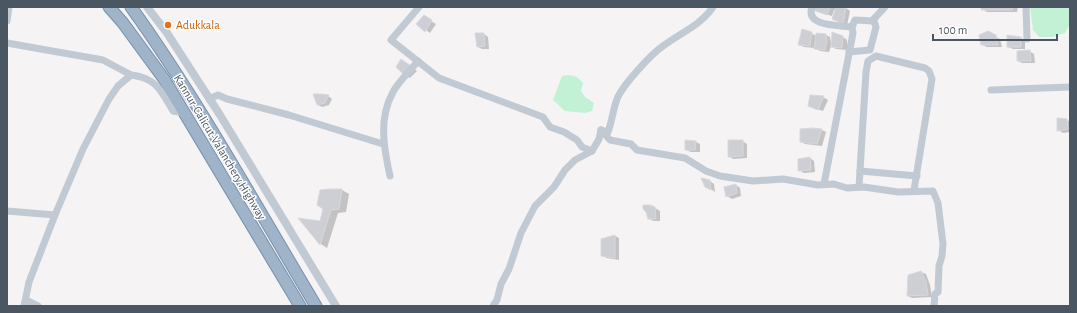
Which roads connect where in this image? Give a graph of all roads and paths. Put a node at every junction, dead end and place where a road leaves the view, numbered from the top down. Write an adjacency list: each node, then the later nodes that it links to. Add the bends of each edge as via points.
1 (9, 7): 12 (street)
2 (109, 7): 22 (highway, Kannur-Calicut-Valanchery Highway, via 164,80)
3 (131, 7): 37 (highway, Kannur-Calicut-Valanchery Highway, via 204,117)
4 (147, 7): 10 (street)
5 (419, 7): 17 (street, via 391,40)
6 (713, 7): 23 (street, via 707,17 662,46 647,60 617,98 608,132)
7 (812, 7): 13 (street, via 813,19 818,23)
8 (885, 7): 11 (street)
9 (1026, 7): 14 (street)
10 (153, 11): 21 (street)
11 (872, 20): 13 (street, via 855,20); 16 (street, via 876,27 870,50)
12 (7, 21)
13 (852, 27): 16 (street)
14 (1027, 39)
15 (7, 43): 18 (street, via 103,60)
16 (849, 52): 29 (street)
17 (418, 61): 24 (street, via 393,92 385,112); 25 (street, via 440,78 543,116 550,127 564,132 577,140 582,147)
18 (131, 75): 22 (street, via 143,76 157,85 173,111); 33 (street, via 118,86 102,109)
19 (1070, 87): 20 (street)
20 (991, 90)
21 (210, 99): 24 (street, via 218,95); 38 (street)
22 (184, 113): 36 (highway, Kannur-Calicut-Valanchery Highway)
23 (601, 130): 25 (street); 29 (street, via 610,140 631,144 637,150 685,158 720,176)
24 (383, 144): 27 (street)
25 (592, 151): 39 (street, via 575,160 535,206 521,233)
26 (860, 171): 28 (street); 28 (street, via 866,72 868,61 876,56 930,71 932,79); 30 (street)
27 (390, 176)
28 (917, 176): 31 (street)
29 (824, 184): 30 (street, via 847,188)
30 (859, 187): 31 (street, via 898,192)
31 (914, 190): 40 (street, via 933,191 941,223 942,256)
32 (7, 211): 33 (street)
33 (54, 215): 34 (street, via 29,282)
34 (25, 303): 35 (street)
35 (38, 306)
36 (300, 306)
37 (316, 306)
38 (336, 306)
39 (493, 306)
40 (934, 306)

